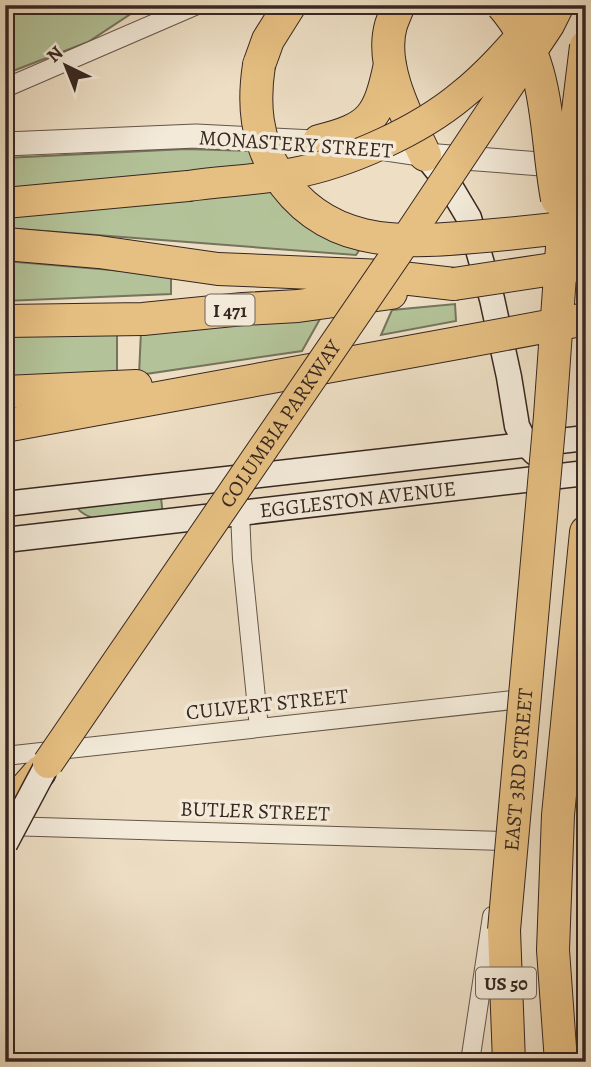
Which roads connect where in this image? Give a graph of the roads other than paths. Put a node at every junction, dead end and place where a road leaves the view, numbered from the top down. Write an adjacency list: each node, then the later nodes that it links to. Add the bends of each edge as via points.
1 (197, 5): 9 (street)
2 (290, 5): 15 (highway, bridge, via 259,65 256,114 267,155 302,203 333,225 373,238 411,241)
3 (399, 5): 8 (highway, via 388,44)
4 (502, 5): 15 (highway, bridge, via 520,28 534,60 552,173)
5 (547, 5): 14 (highway, bridge, via 499,62 461,96 384,142 337,161 294,173)
6 (559, 5): 35 (highway, COLUMBIA PARKWAY, bridge, via 397,253)
7 (586, 46): 15 (highway, US 50, bridge)
8 (390, 62): 10 (highway, via 376,111 349,134); 12 (highway, via 403,108)
9 (5, 88)
10 (319, 141): 11 (street, MONASTERY STREET, via 196,136); 12 (street, MONASTERY STREET)
11 (5, 144)
12 (425, 155): 13 (street, MONASTERY STREET); 25 (main road, via 469,218 492,299 517,426)
13 (586, 168)
14 (5, 203)
15 (574, 229): 40 (highway, US 50, bridge, via 549,429 504,930)
16 (5, 244): 18 (highway, via 218,270 384,276)
17 (586, 264): 18 (highway, I 471, bridge)
18 (454, 284): 20 (highway, I 471, via 298,306 144,319)
19 (586, 319): 21 (highway, bridge)
20 (5, 321)
21 (346, 364): 22 (highway, via 143,385); 23 (highway)
22 (5, 392)
23 (5, 426)
24 (584, 435): 25 (main road, EGGLESTON AVENUE); 27 (main road, EAST 3RD STREET)
25 (526, 444): 27 (main road); 28 (main road, EGGLESTON AVENUE)
26 (586, 473): 27 (main road, EGGLESTON AVENUE)
27 (558, 476): 29 (main road, EGGLESTON AVENUE); 32 (street, EAST 3RD STREET)
28 (5, 504)
29 (240, 512): 30 (main road, EGGLESTON AVENUE); 33 (street)
30 (5, 540)
31 (584, 548): 42 (highway, US 50, via 559,802 554,910)
32 (534, 697): 33 (street, CULVERT STREET); 38 (street, EAST 3RD STREET)
33 (259, 728): 34 (street, CULVERT STREET)
34 (5, 756)
35 (48, 763): 36 (highway, bridge); 39 (main road, COLUMBIA PARKWAY, bridge)
36 (5, 812)
37 (5, 826): 38 (street, BUTLER STREET)
38 (503, 841): 41 (street, EAST 3RD STREET)
39 (5, 844)
40 (510, 1053)
41 (470, 1062)
42 (561, 1062)

